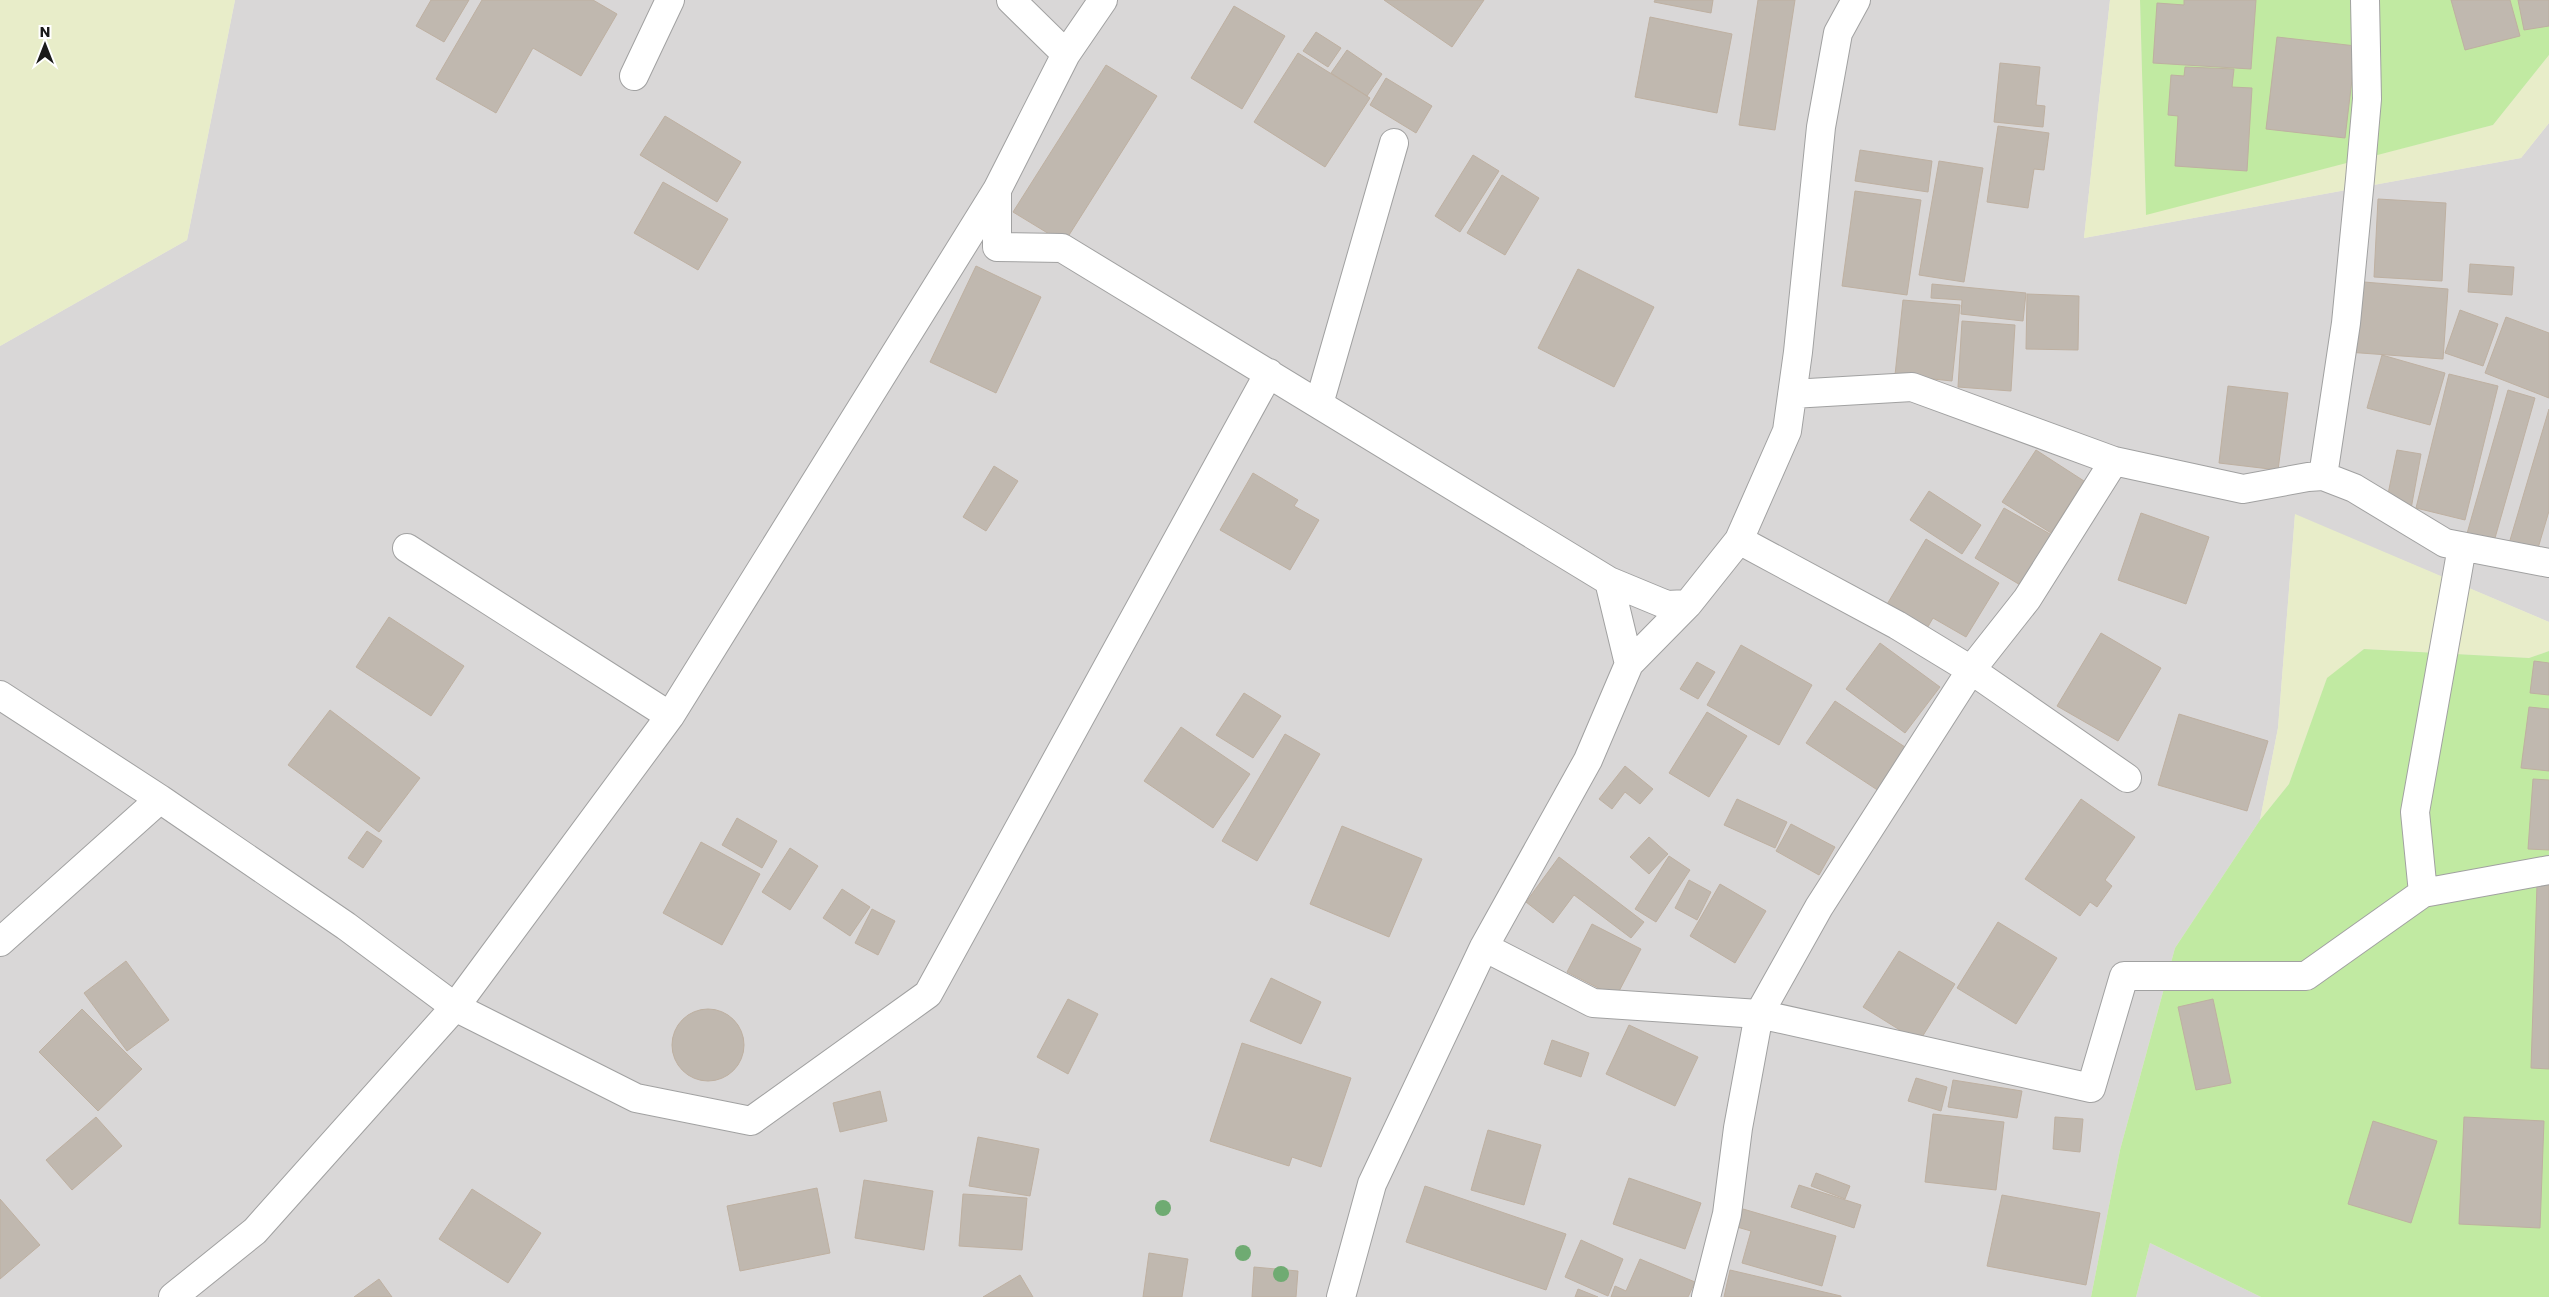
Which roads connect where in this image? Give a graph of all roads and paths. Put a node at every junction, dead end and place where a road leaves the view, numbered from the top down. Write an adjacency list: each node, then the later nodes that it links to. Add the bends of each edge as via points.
1 (670, 0): 7 (street)
2 (1011, 0): 6 (street)
3 (1103, 0): 6 (street)
4 (1856, 0): 11 (street, via 1838,33 1821,127)
5 (2365, 0): 14 (street, via 2367,99 2360,179 2346,323)
6 (1066, 54): 9 (street)
7 (634, 76)
8 (1394, 143): 12 (street)
9 (997, 190): 10 (street, via 996,247 1062,248); 24 (street)
10 (1269, 372): 12 (street); 31 (street, via 928,994 751,1122 636,1098)
11 (1792, 394): 13 (street, via 1912,387); 15 (street, via 1787,431)
12 (1319, 404): 19 (street)
13 (2114, 461): 14 (street, via 2242,489); 22 (street, via 2027,600)
14 (2323, 476): 16 (street, via 2354,488 2445,543)
15 (1738, 540): 20 (street); 22 (street, via 1897,625)
16 (2462, 547): 18 (street); 28 (street, via 2416,812)
17 (407, 548): 24 (street)
18 (2549, 563)
19 (1609, 580): 20 (street, via 1667,605); 21 (street)
20 (1688, 604): 21 (street)
21 (1629, 664): 30 (street, via 1588,760)
22 (1970, 670): 25 (street); 32 (street, via 1819,907)
23 (0, 695): 26 (street)
24 (670, 716): 31 (street)
25 (2127, 778)
26 (160, 799): 29 (street); 31 (street, via 346,926)
27 (2549, 870): 28 (street)
28 (2423, 892): 32 (street, via 2306,976 2124,976 2091,1088)
29 (0, 942)
30 (1484, 947): 32 (street, via 1593,1003); 34 (street, via 1372,1184)
31 (455, 1007): 33 (street, via 255,1231)
32 (1759, 1014): 35 (street, via 1738,1128 1727,1214)
33 (181, 1295)
34 (1341, 1297)
35 (1706, 1297)

